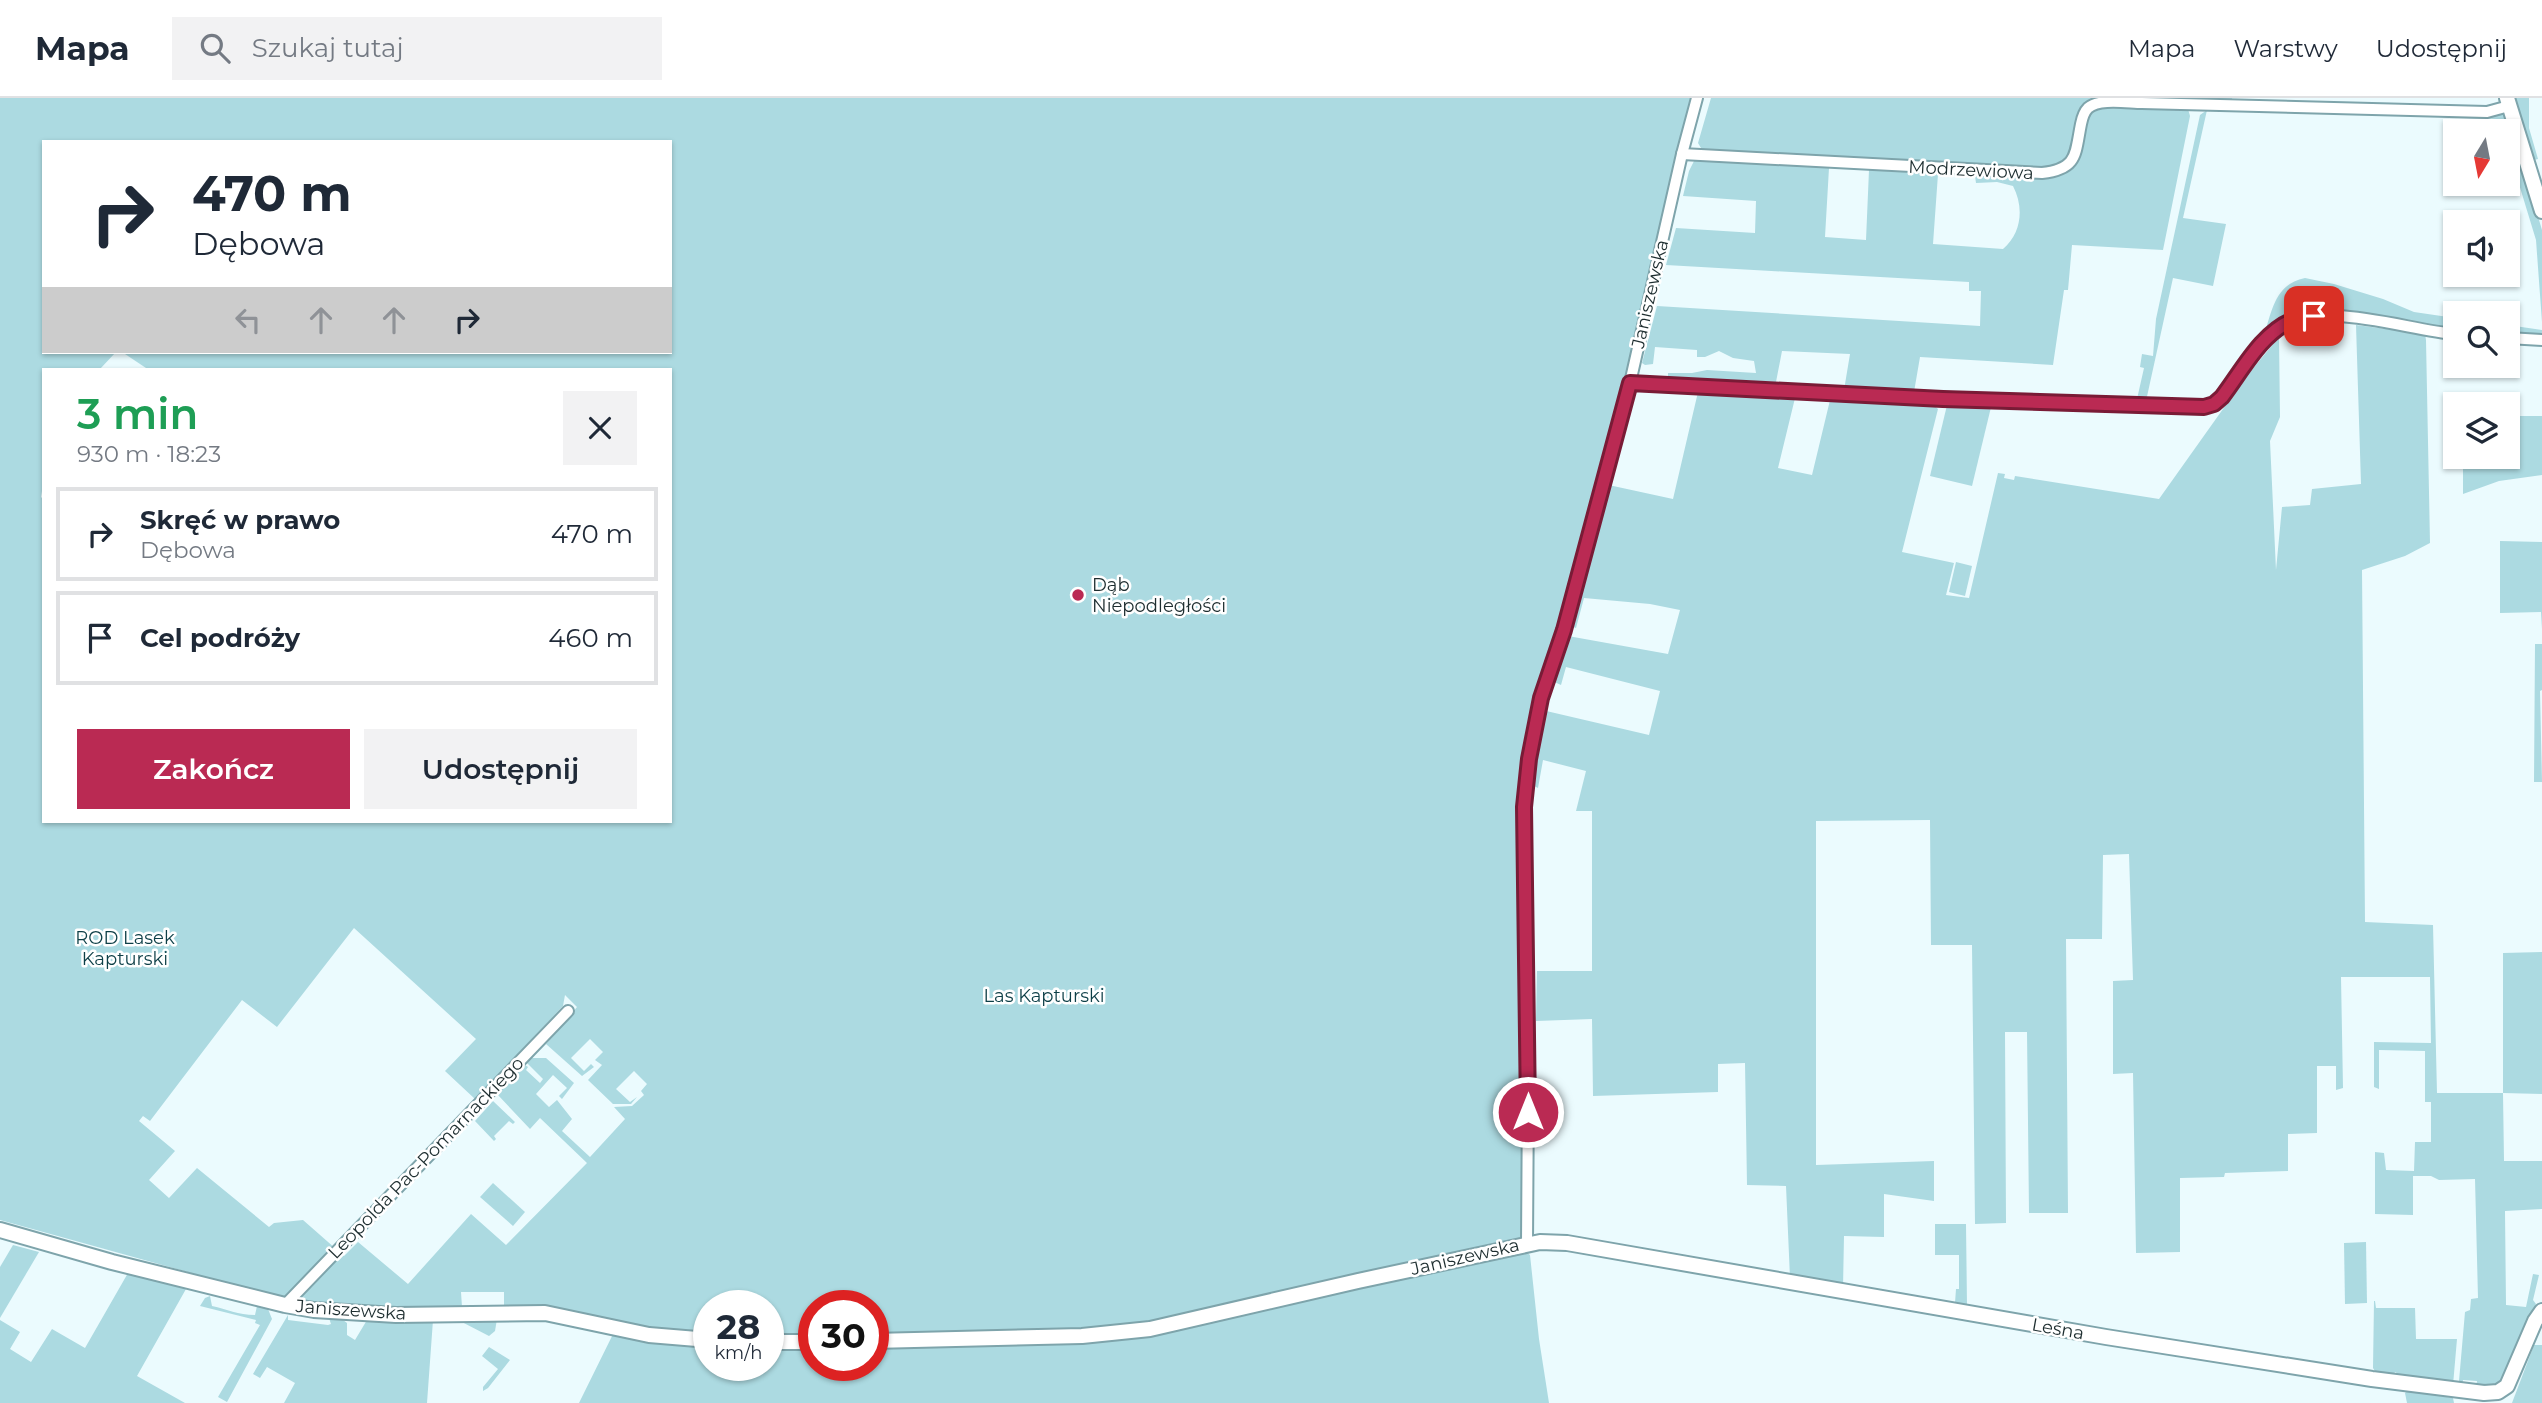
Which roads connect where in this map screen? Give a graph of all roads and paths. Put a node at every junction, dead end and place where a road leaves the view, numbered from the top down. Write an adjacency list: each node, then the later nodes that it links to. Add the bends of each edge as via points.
1 (1697, 98): 3 (street, Janiszewska)
2 (2508, 102): 3 (street, Modrzewiowa, via 2487,112 2095,104 2083,115 2070,164 2042,173); 4 (street)
3 (1682, 154): 8 (street, Janiszewska)
4 (2542, 211)
5 (2443, 332): 8 (street, via 2335,317 2293,320 2260,346 2222,397 2204,407)
6 (2520, 339): 7 (street)
7 (2542, 340)
8 (1630, 383): 11 (street, Janiszewska, via 1564,630 1541,698 1526,780)
9 (568, 1011): 12 (street, Leopolda Pac-Pomarnackiego)
10 (0, 1230): 12 (street, Janiszewska)
11 (1527, 1243): 13 (street, Leśna, via 1567,1243 2081,1333 2484,1393 2507,1386); 15 (street, Janiszewska, via 1138,1331)
12 (285, 1305): 14 (street, Janiszewska, via 396,1315 545,1313 649,1335)
13 (2542, 1311)
14 (693, 1339)
15 (889, 1340)

